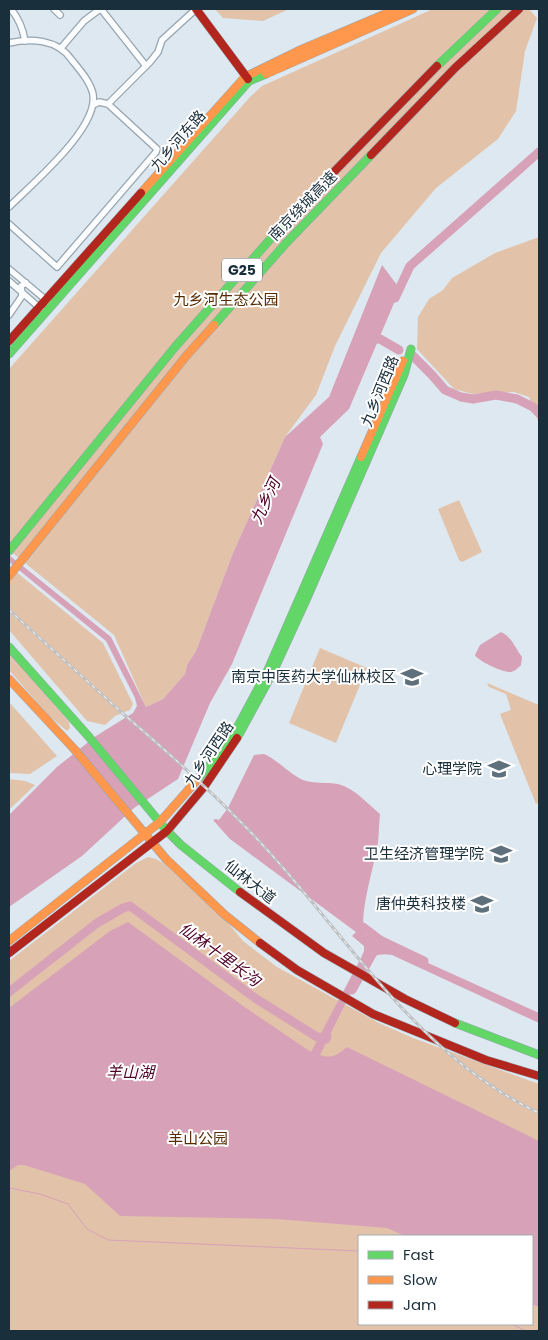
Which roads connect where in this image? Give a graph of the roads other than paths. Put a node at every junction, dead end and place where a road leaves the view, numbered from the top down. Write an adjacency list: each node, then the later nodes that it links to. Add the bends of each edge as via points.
1 (11, 9): 10 (street, via 23,28)
2 (54, 9): 9 (street)
3 (100, 9): 12 (street, via 84,21); 13 (street)
4 (196, 9): 13 (street, via 162,40 158,52); 14 (main road)
5 (397, 9): 14 (main road, 九乡河东路, via 298,51)
6 (413, 9): 14 (main road, 九乡河东路)
7 (497, 9): 28 (main road, 南京绕城高速 / G25, via 275,233 175,347)
8 (519, 9): 29 (main road, 南京绕城高速 / G25, via 455,68 287,242 188,355)
9 (60, 15)
10 (25, 40): 11 (street); 12 (street)
11 (9, 44)
12 (61, 48): 16 (street, via 88,82)
13 (146, 66): 15 (street)
14 (247, 79): 23 (main road, 九乡河东路)
15 (108, 104): 16 (street, via 99,102); 18 (street, via 157,149 156,152 57,267)
16 (93, 105): 17 (street, via 74,141)
17 (9, 207)
18 (9, 224)
19 (9, 269): 21 (street)
20 (9, 281): 22 (street)
21 (26, 283): 22 (street, via 21,286); 23 (street)
22 (23, 292): 24 (street); 25 (street)
23 (49, 303): 24 (main road, 九乡河东路)
24 (42, 310): 26 (main road, 九乡河东路); 27 (main road, 九乡河东路)
25 (9, 315)
26 (9, 341)
27 (9, 354)
28 (9, 551)
29 (9, 576)
30 (9, 647): 32 (main road, 仙林大道)
31 (9, 678): 34 (main road, via 75,750)
32 (160, 822): 33 (main road, 仙林大道); 33 (main road, 九乡河西路, via 230,741 267,672 410,349 404,375 272,674 233,746); 34 (main road, 九乡河西路)
33 (167, 831): 35 (main road, 九乡河西路); 38 (main road, 仙林大道, via 219,876 324,953 442,1018)
34 (144, 834): 35 (main road); 36 (main road, 九乡河西路)
35 (152, 843): 37 (main road, 九乡河西路); 39 (main road, via 194,887 255,940 297,970 402,1027 486,1060)
36 (9, 941)
37 (9, 953)
38 (539, 1055)
39 (539, 1076)

